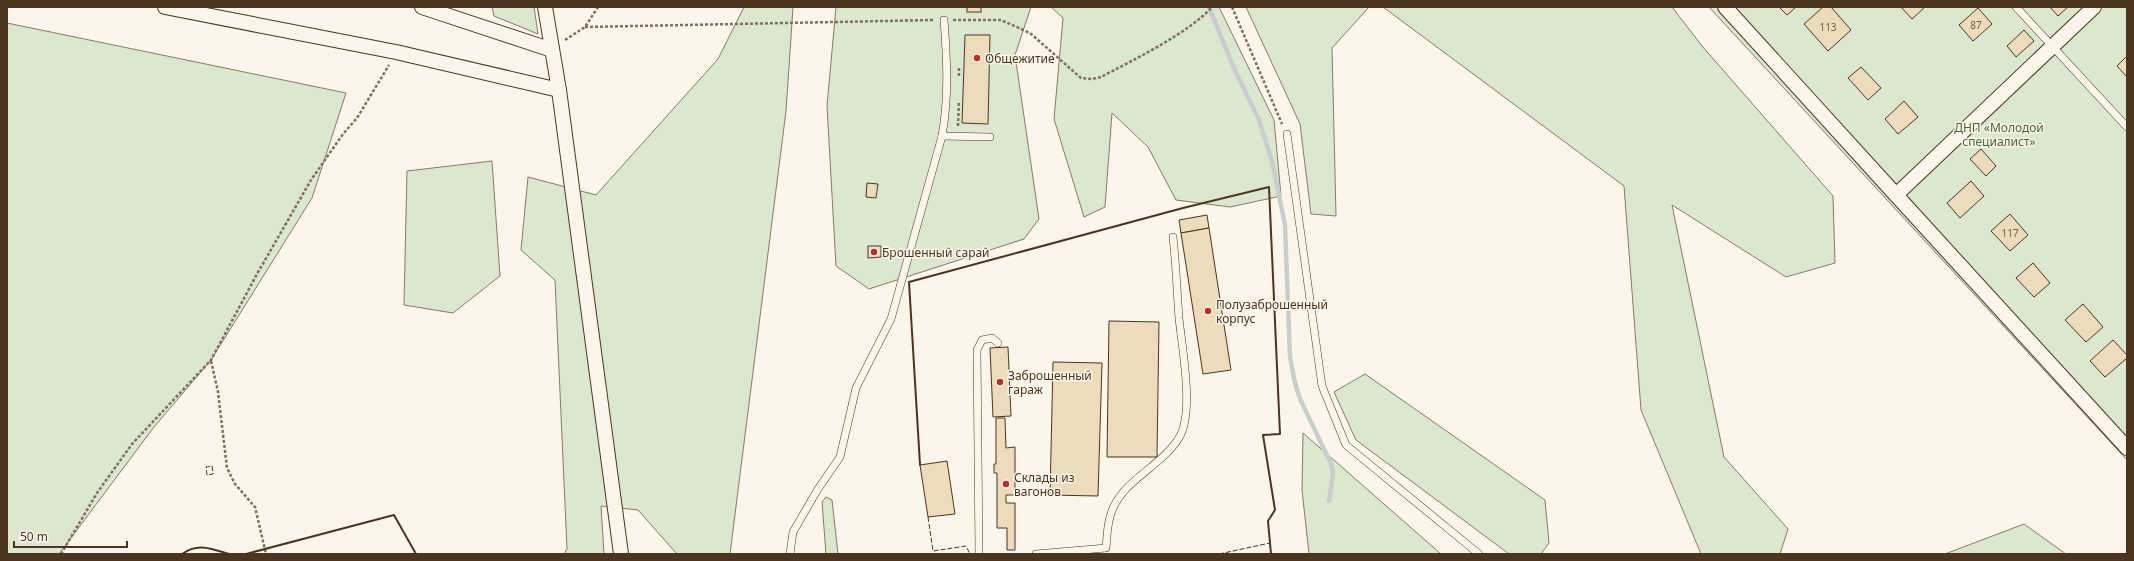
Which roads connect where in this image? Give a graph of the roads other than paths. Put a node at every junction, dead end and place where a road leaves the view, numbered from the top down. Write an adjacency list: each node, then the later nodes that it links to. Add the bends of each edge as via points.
1 (165, 7): 10 (street, via 396,52)
2 (422, 7): 9 (street)
3 (545, 7): 9 (street)
4 (1725, 7): 15 (street)
5 (2016, 7): 8 (lane)
6 (2094, 7): 8 (street)
7 (944, 20): 13 (lane, via 948,67)
8 (2052, 47): 11 (lane); 15 (street)
9 (552, 50): 10 (street)
10 (559, 90): 20 (street)
11 (2127, 127)
12 (1287, 134): 24 (lane, via 1322,386 1346,445)
13 (942, 136): 14 (lane); 21 (lane, via 891,319 856,388 840,457 793,532)
14 (990, 137)
15 (1896, 195): 18 (street)
16 (1173, 237): 19 (lane, via 1186,377 1185,421 1181,434 1172,448 1121,495 1110,517)
17 (998, 343): 22 (lane, via 992,338 982,340 977,350)
18 (2127, 448)
19 (1106, 551): 23 (lane)
20 (621, 554)
21 (790, 554)
22 (979, 554)
23 (1036, 554)
24 (1479, 554)

